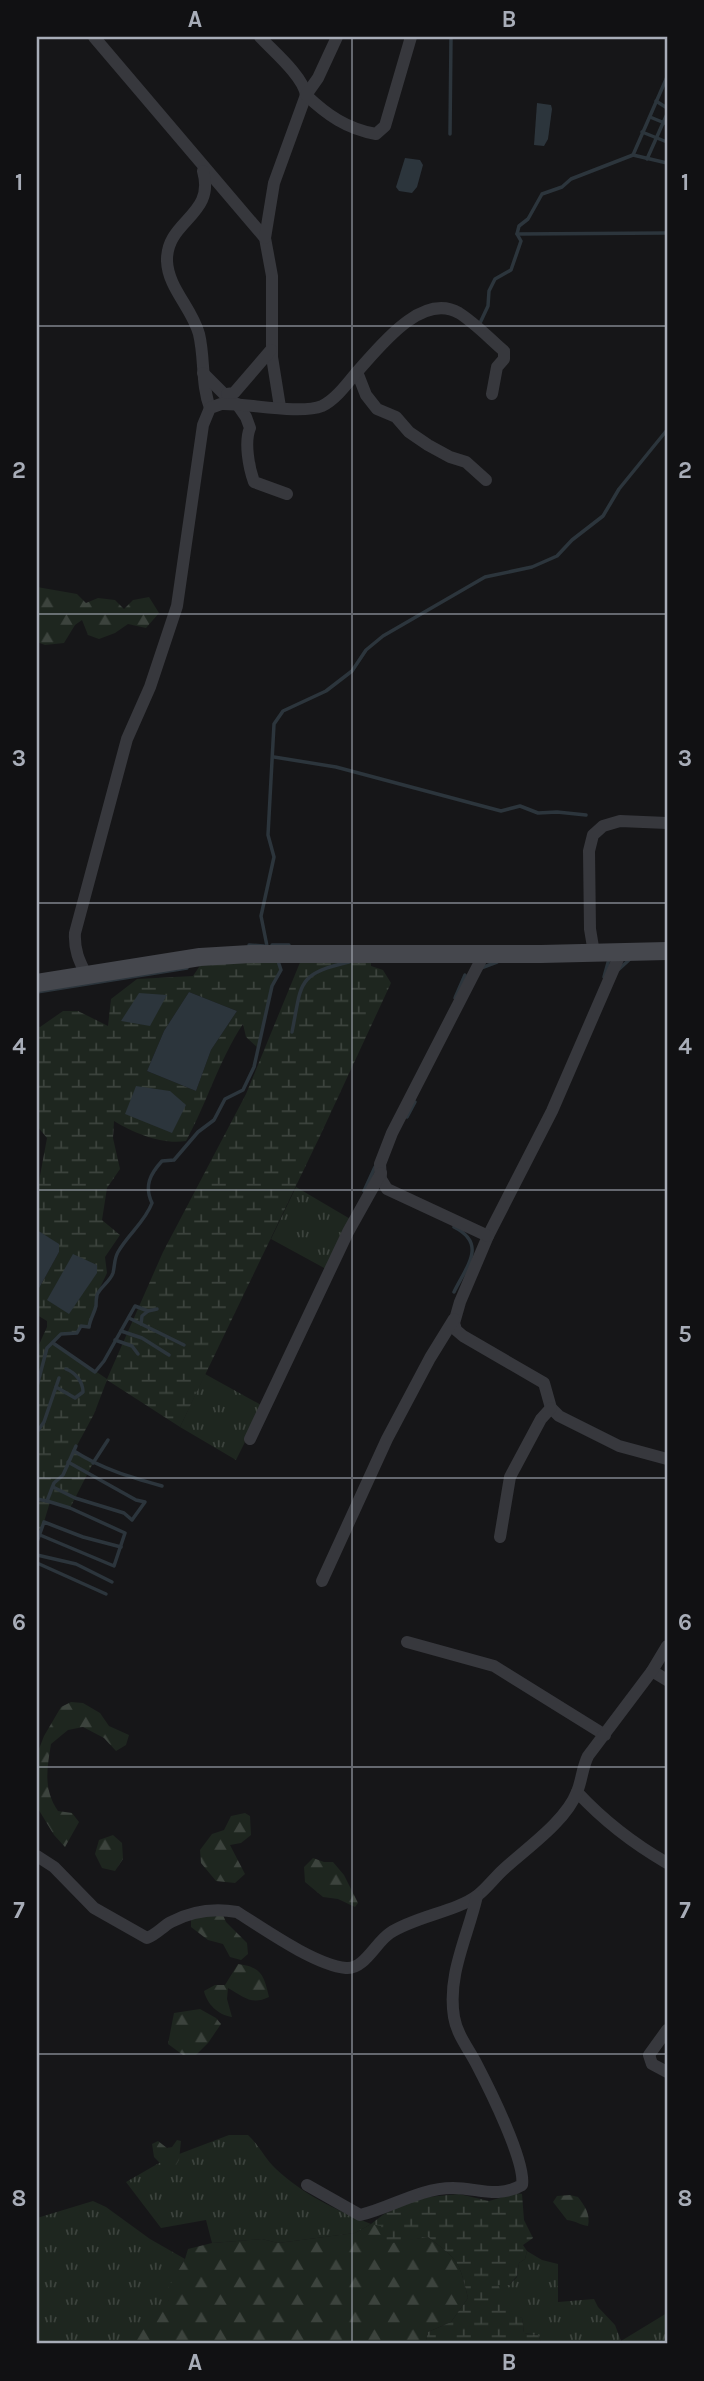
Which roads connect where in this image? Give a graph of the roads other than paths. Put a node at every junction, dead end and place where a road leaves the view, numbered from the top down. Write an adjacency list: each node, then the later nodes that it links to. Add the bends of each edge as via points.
1 (94, 37): 6 (street)
2 (260, 37): 5 (street, via 297,77)
3 (337, 37): 5 (street)
4 (411, 37): 5 (street, via 386,126 376,134 356,131 325,113)
5 (306, 95): 7 (street, via 274,183)
6 (202, 167): 7 (street); 10 (street, via 207,185 204,200 179,229 167,261 172,281 199,333)
7 (265, 239): 8 (street, via 272,276)
8 (271, 350): 12 (street, via 234,393); 13 (street)
9 (357, 372): 11 (street, via 408,320 443,309 457,312 504,351); 13 (street, via 322,406); 15 (street, via 377,409 396,417 428,445 466,461)
10 (203, 373): 12 (street); 14 (street)
11 (492, 394)
12 (235, 401): 13 (street); 14 (street); 16 (street, via 250,428 254,482)
13 (280, 407)
14 (210, 408): 22 (street, via 199,446 177,607 127,740 75,933 78,959)
15 (486, 480)
16 (287, 494)
17 (667, 823): 20 (street, via 620,821 593,835 589,851)
18 (667, 951): 19 (street)
19 (621, 952): 20 (street); 27 (street, via 552,1111)
20 (594, 953): 21 (street)
21 (484, 954): 22 (street, via 250,954); 24 (street, via 393,1133 380,1164)
22 (87, 976): 23 (street)
23 (37, 983)
24 (382, 1173): 25 (street); 26 (street)
25 (387, 1189): 26 (street); 27 (street)
26 (371, 1191): 32 (street)
27 (488, 1236): 28 (street)
28 (454, 1318): 29 (street); 30 (street, via 456,1330)
29 (444, 1335): 30 (street); 35 (street, via 387,1439)
30 (463, 1336): 31 (street, via 536,1377 546,1388)
31 (551, 1408): 33 (street, via 619,1446); 34 (street, via 510,1477)
32 (250, 1439)
33 (667, 1459)
34 (500, 1537)
35 (322, 1581)
36 (407, 1642): 40 (street, via 494,1666)
37 (667, 1646): 38 (street)
38 (652, 1671): 39 (street); 40 (street)
39 (667, 1680)
40 (605, 1735): 41 (street, via 583,1767)
41 (577, 1791): 43 (street, via 620,1831); 44 (street, via 547,1830)
42 (37, 1856): 44 (street, via 94,1908 147,1938 200,1910 226,1910 237,1912 303,1952 345,1968 358,1966 397,1928)
43 (667, 1863)
44 (477, 1896): 47 (street, via 454,1971 453,2013 514,2148 522,2185 492,2193 439,2189 360,2215)
45 (667, 2030): 46 (street, via 649,2055 652,2063)
46 (667, 2072)
47 (307, 2185)

